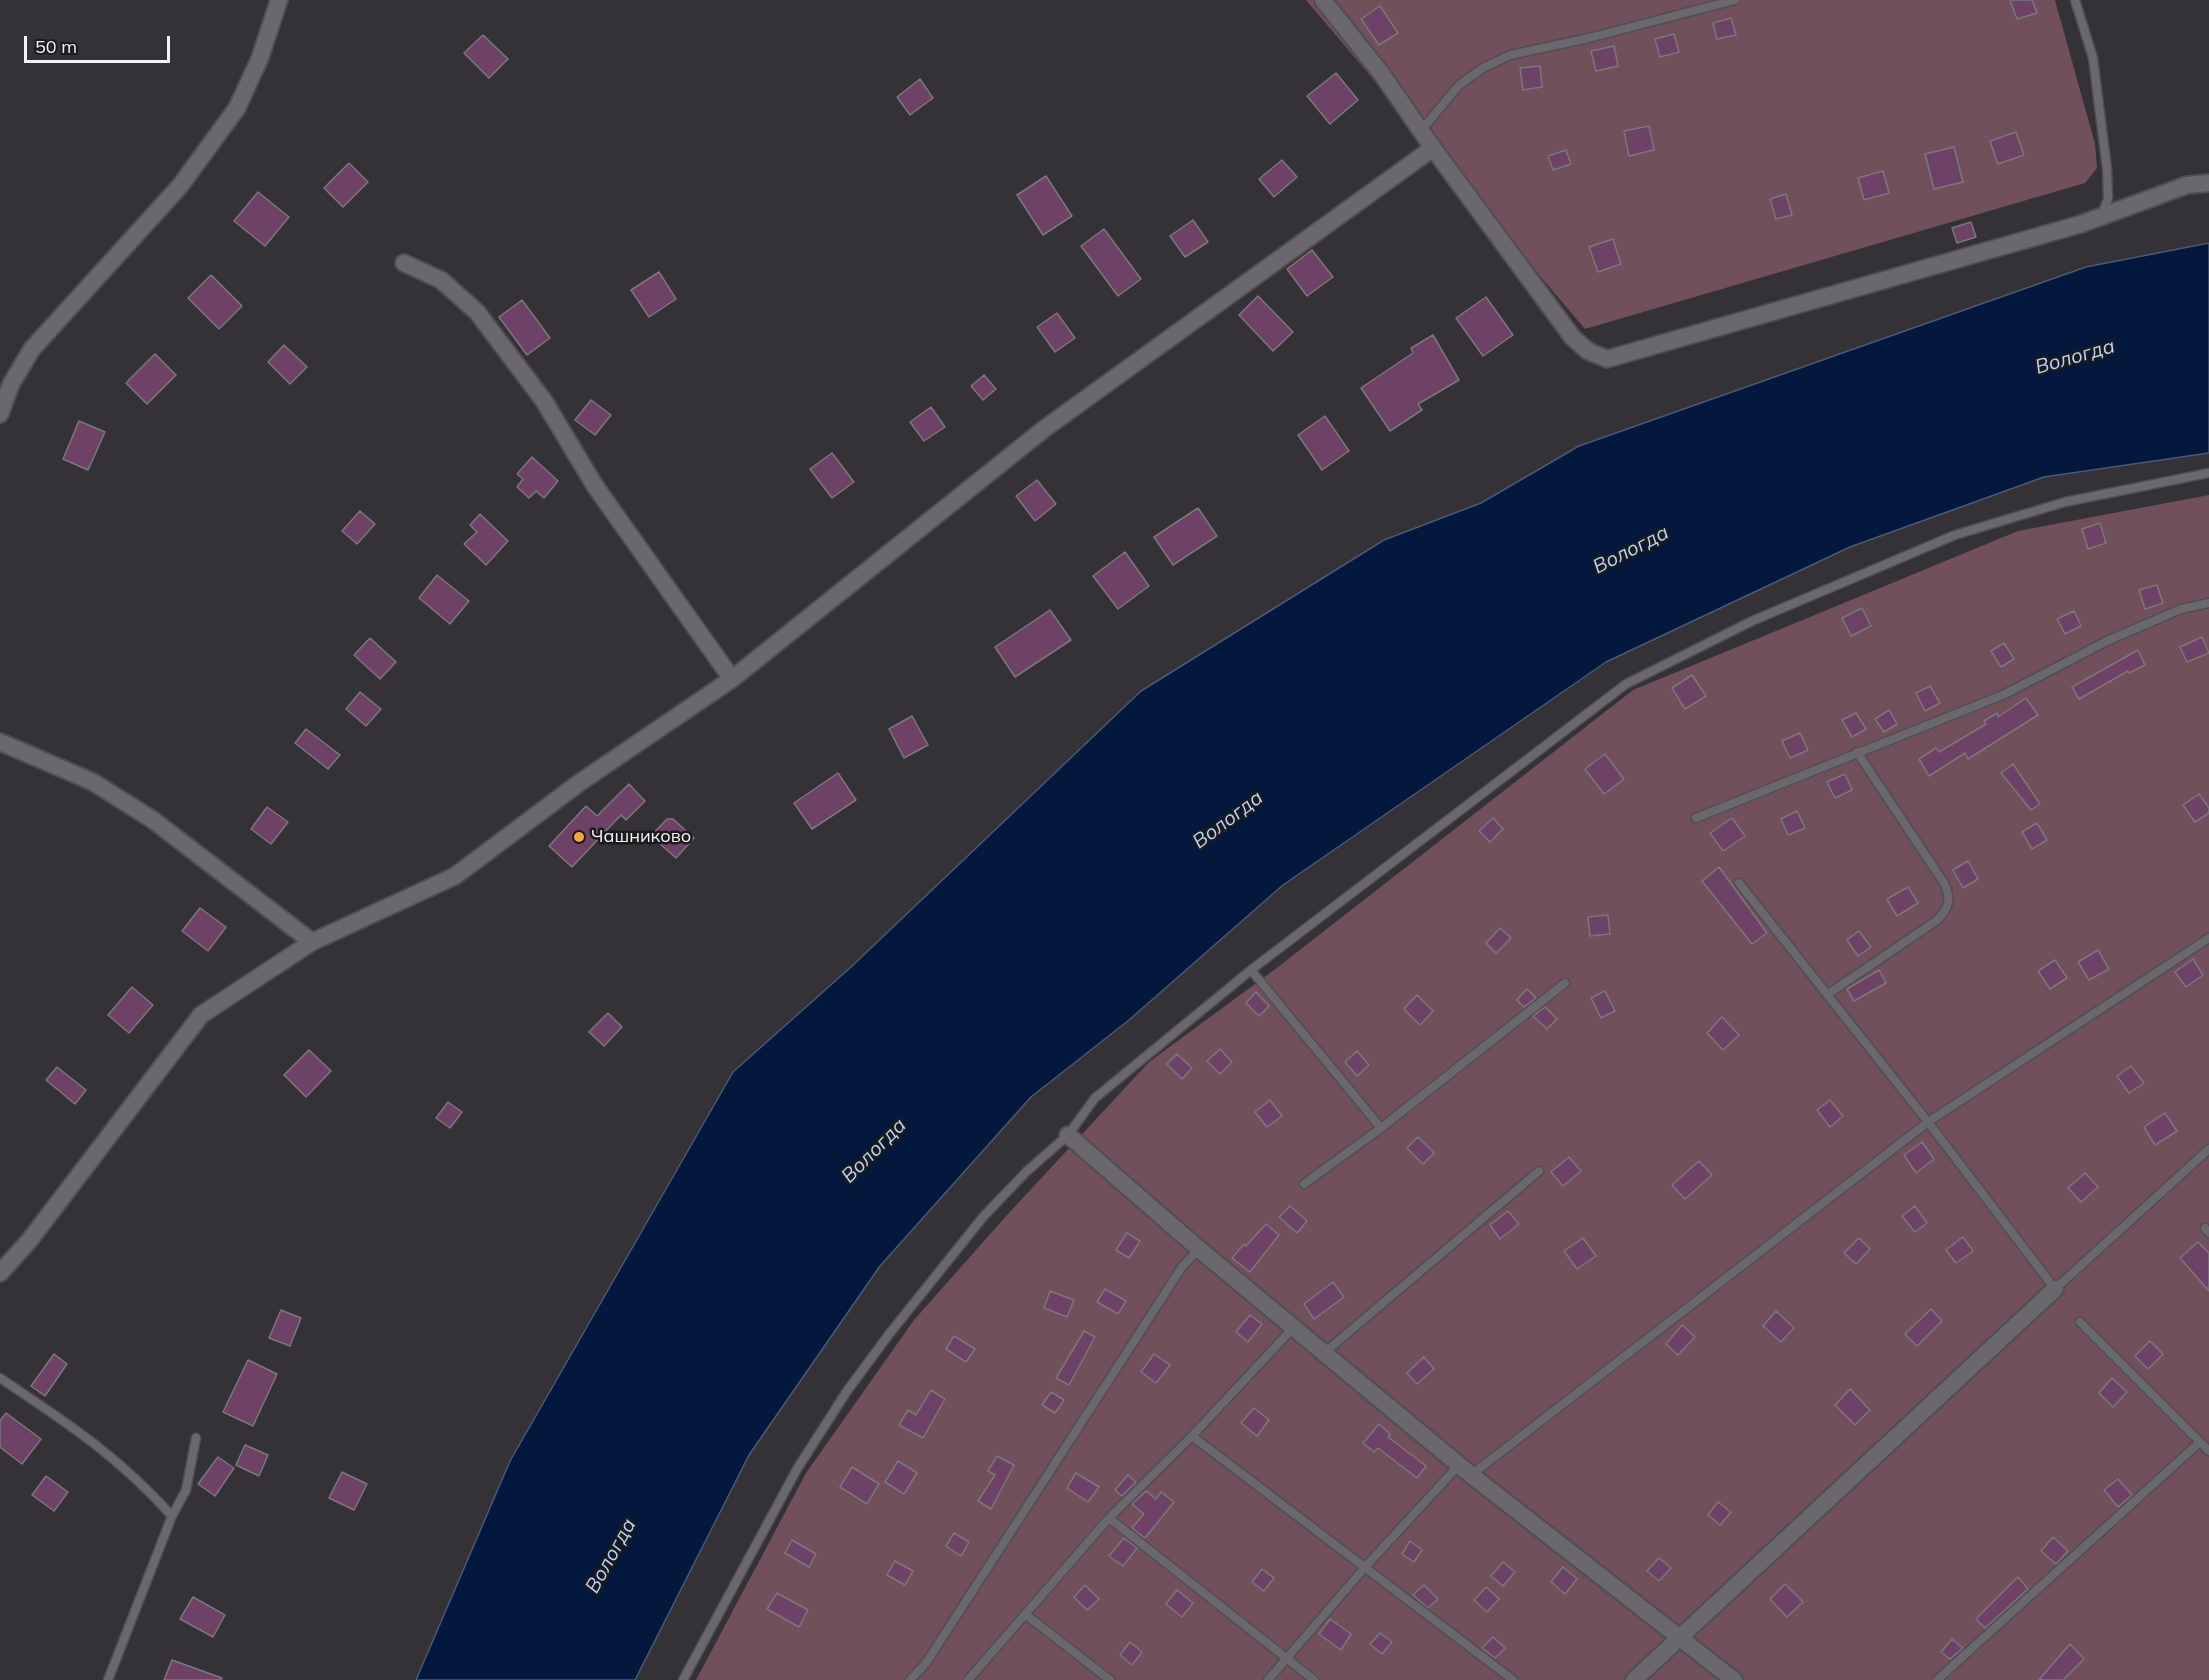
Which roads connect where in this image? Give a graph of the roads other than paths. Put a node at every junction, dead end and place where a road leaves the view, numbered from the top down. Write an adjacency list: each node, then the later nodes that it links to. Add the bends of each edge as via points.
1 (279, 0): 10 (street, via 260,58 237,108 180,186 32,349 11,384)
2 (1323, 0): 5 (street, via 1381,73)
3 (1735, 0): 5 (lane, via 1510,55 1459,85)
4 (2075, 0): 8 (lane, via 2093,58 2107,169 2108,199)
5 (1420, 133): 6 (street)
6 (1433, 148): 8 (street, via 1573,338 1588,351 1607,359); 13 (street, via 1044,429)
7 (2209, 183): 8 (street, via 2187,185)
8 (2101, 217)
9 (404, 262): 13 (street, via 441,280 477,312 544,401 595,486)
10 (0, 414)
11 (2209, 474): 20 (lane, via 2066,502 1956,535 1752,621 1626,684)
12 (2209, 603): 15 (lane, via 2181,609 2109,640 2005,694)
13 (732, 679): 19 (street, via 579,783 455,876)
14 (0, 742): 19 (street, via 93,782 153,820)
15 (1857, 752): 16 (lane); 22 (lane, via 1944,883 1949,903 1936,921)
16 (1696, 818)
17 (1739, 883): 22 (lane)
18 (2209, 938): 23 (lane)
19 (312, 942): 30 (street, via 201,1016 29,1241)
20 (1251, 970): 24 (lane); 25 (lane, via 1095,1098)
21 (1565, 983): 24 (lane)
22 (1828, 994): 23 (lane)
23 (1928, 1122): 31 (lane); 40 (lane)
24 (1381, 1128): 28 (lane)
25 (1068, 1135): 29 (street); 48 (lane, via 983,1217 847,1391 797,1469)
26 (2209, 1149): 31 (lane)
27 (1539, 1171): 34 (lane)
28 (1304, 1184)
29 (1199, 1249): 33 (street); 49 (lane, via 1182,1267 926,1663)
30 (0, 1273)
31 (2055, 1289): 45 (street)
32 (2080, 1322): 38 (lane)
33 (1293, 1328): 34 (street); 36 (lane)
34 (1324, 1353): 40 (street)
35 (0, 1378): 41 (lane, via 95,1442 141,1481)
36 (1192, 1436): 42 (lane); 43 (lane)
37 (196, 1438): 41 (lane, via 186,1490)
38 (2200, 1442): 39 (lane); 57 (lane)
39 (2209, 1451)
40 (1465, 1470): 43 (lane); 45 (street)
41 (172, 1516): 47 (lane)
42 (1109, 1518): 44 (lane); 46 (lane)
43 (1366, 1566): 46 (lane); 54 (lane)
44 (1025, 1614): 50 (lane); 51 (lane)
45 (1680, 1636): 55 (street); 56 (street)
46 (1287, 1659): 52 (lane); 53 (lane)
47 (108, 1680)
48 (683, 1680)
49 (910, 1680)
50 (968, 1680)
51 (1110, 1680)
52 (1268, 1680)
53 (1314, 1680)
54 (1513, 1680)
55 (1634, 1680)
56 (1734, 1680)
57 (1937, 1680)

